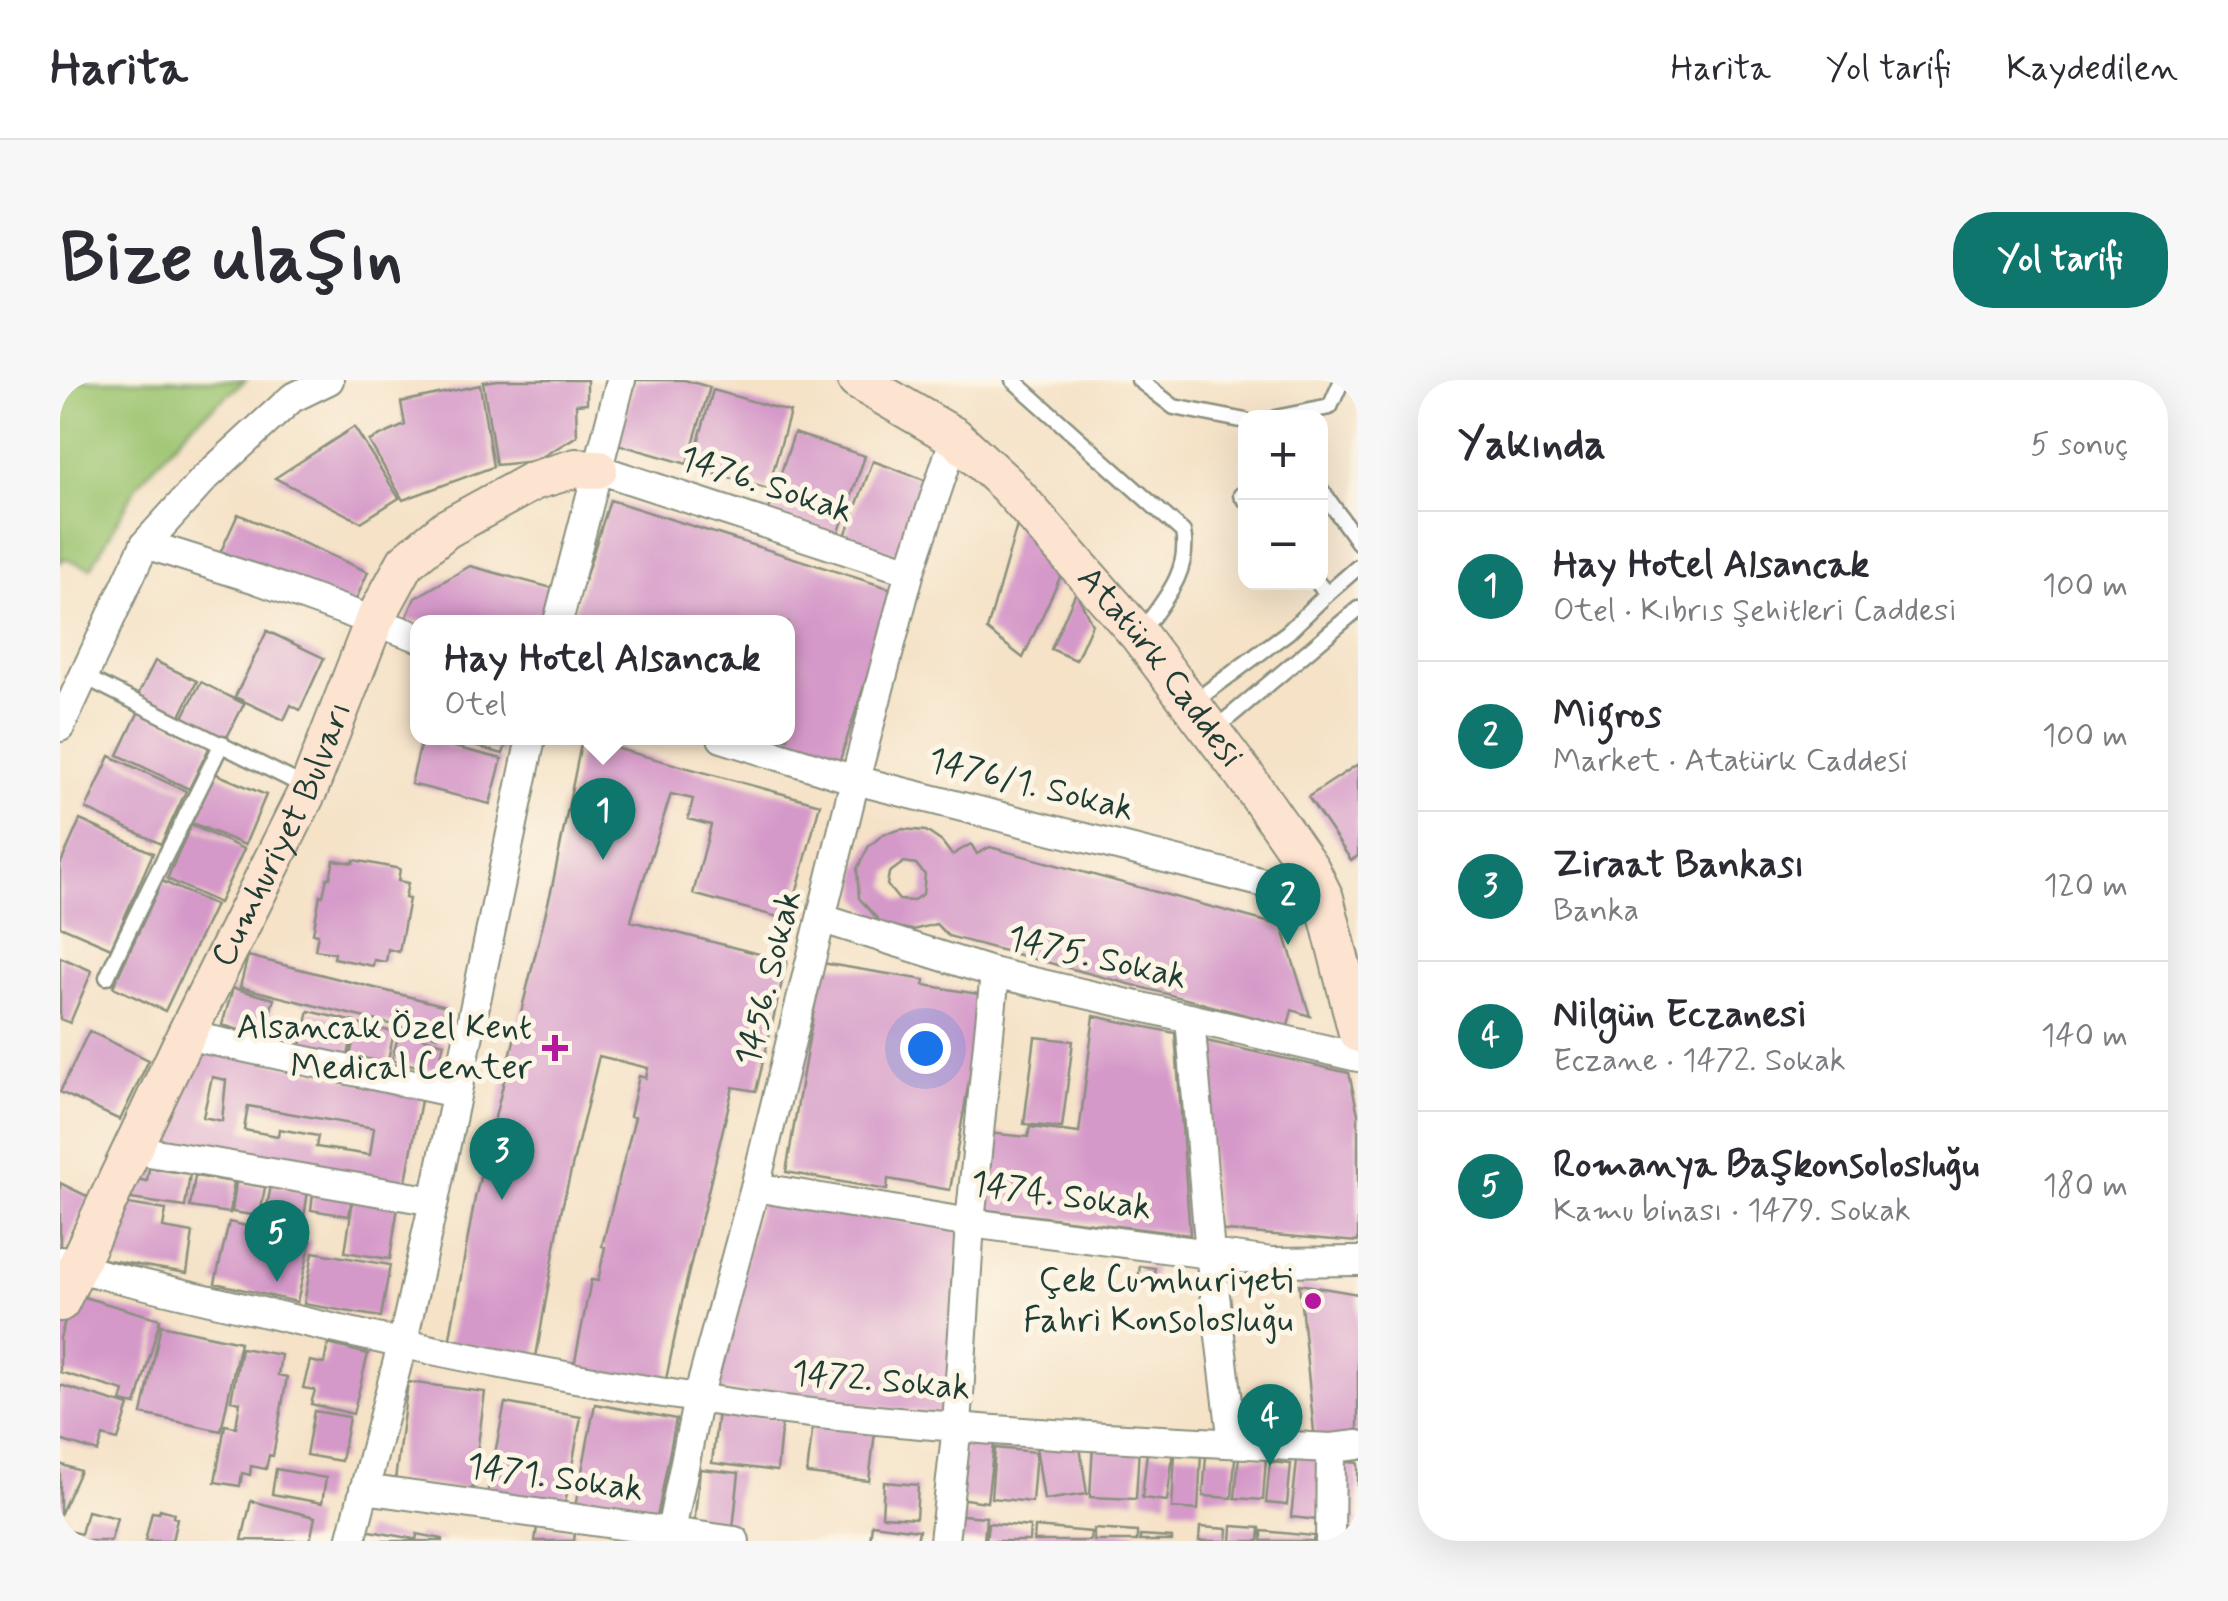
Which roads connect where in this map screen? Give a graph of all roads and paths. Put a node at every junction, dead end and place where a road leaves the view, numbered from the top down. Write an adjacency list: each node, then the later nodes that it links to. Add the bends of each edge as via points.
1 (329, 380): 13 (street, via 292,398)
2 (621, 380): 10 (street)
3 (856, 380): 9 (street, Atatürk Caddesi)
4 (1013, 380): 23 (lane, via 1182,532 1181,573)
5 (1140, 380): 8 (lane, via 1174,407)
6 (1342, 380): 7 (lane, via 1330,408)
7 (1319, 410)
8 (1238, 420)
9 (955, 438): 15 (street, 1456. Sokak); 23 (street, Atatürk Caddesi, via 1007,485)
10 (598, 469): 15 (street, 1476. Sokak); 19 (street); 20 (street, Cumhuriyet Bulvarı, via 532,481 446,529 406,562)
11 (1328, 500): 12 (lane)
12 (1358, 542)
13 (144, 544): 20 (street); 25 (street)
14 (1358, 567): 16 (lane)
15 (910, 571): 31 (street, 1456. Sokak)
16 (1328, 584)
17 (1320, 590): 21 (lane)
18 (1358, 608): 24 (lane)
19 (560, 615)
20 (374, 622): 22 (street); 32 (street, Cumhuriyet Bulvarı)
21 (1288, 632): 24 (lane); 26 (lane)
22 (410, 634)
23 (1139, 635): 26 (street, Atatürk Caddesi)
24 (1306, 650): 26 (lane)
25 (83, 676): 27 (street); 28 (lane)
26 (1201, 719): 33 (street, Atatürk Caddesi)
27 (60, 727)
28 (222, 743): 32 (lane); 36 (lane)
29 (530, 745): 41 (street)
30 (744, 745): 31 (street, 1476/1. Sokak)
31 (855, 780): 33 (street, 1476/1. Sokak); 34 (street, 1456. Sokak)
32 (309, 788): 39 (street, Cumhuriyet Bulvarı)
33 (1324, 898): 38 (street, Atatürk Caddesi)
34 (823, 919): 35 (street, 1475. Sokak); 43 (street, 1456. Sokak)
35 (995, 974): 37 (street, 1475. Sokak); 45 (street)
36 (107, 977)
37 (1190, 1018): 40 (street, 1475. Sokak); 46 (street)
38 (1358, 1034)
39 (186, 1035): 41 (street); 42 (street, Cumhuriyet Bulvarı)
40 (1358, 1057)
41 (456, 1094): 44 (street)
42 (132, 1149): 44 (street); 48 (street, Cumhuriyet Bulvarı)
43 (755, 1187): 45 (street, 1474. Sokak); 50 (street, 1456. Sokak)
44 (434, 1202): 49 (street)
45 (970, 1223): 46 (street, 1474. Sokak); 51 (street)
46 (1210, 1254): 47 (street, 1474. Sokak, via 1272,1262); 52 (street)
47 (1358, 1261)
48 (65, 1277): 49 (street, 1472. Sokak)
49 (402, 1345): 50 (street, 1472. Sokak); 54 (street)
50 (698, 1398): 51 (street, 1472. Sokak); 55 (street, 1456. Sokak)
51 (957, 1426): 52 (street, 1472. Sokak); 58 (street)
52 (1233, 1443): 53 (street, 1472. Sokak)
53 (1344, 1446): 59 (street)
54 (364, 1489): 55 (street, 1471. Sokak); 56 (street)
55 (670, 1536): 57 (street, 1471. Sokak)
56 (351, 1541)
57 (735, 1541)
58 (944, 1541)
59 (1330, 1541)

